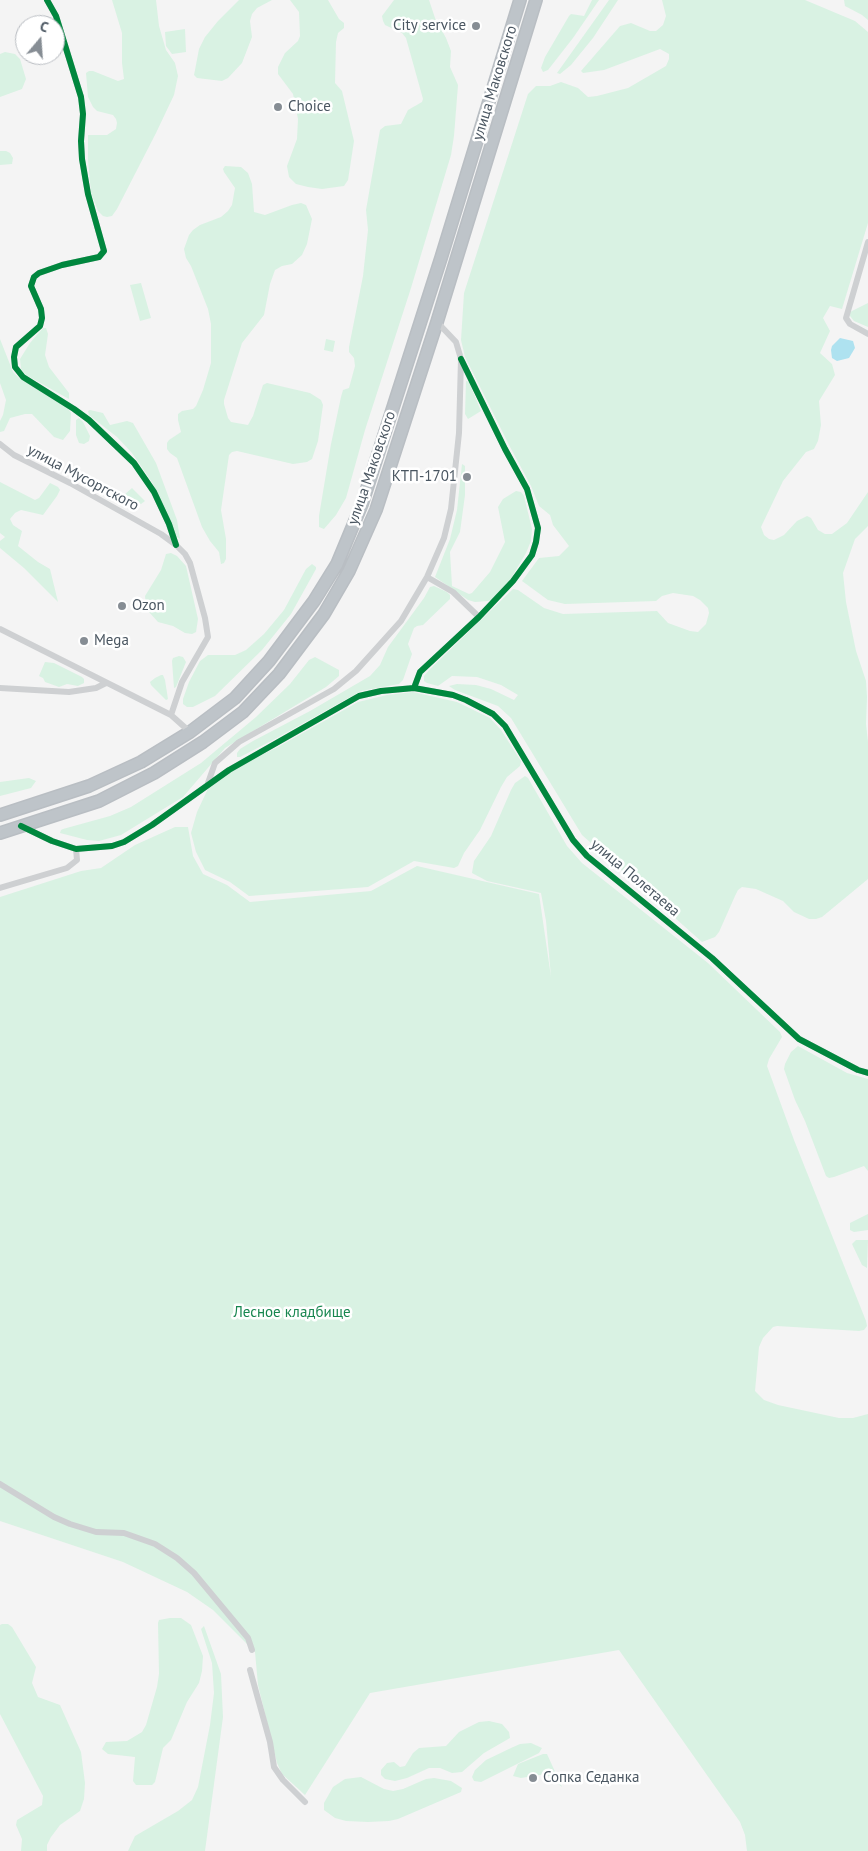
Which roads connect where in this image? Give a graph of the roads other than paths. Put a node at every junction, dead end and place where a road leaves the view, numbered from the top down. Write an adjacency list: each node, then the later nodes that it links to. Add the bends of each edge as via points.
1 (47, 0): 9 (street, via 56,16 81,97 82,159 104,251 99,257 62,265 34,278 32,286 42,318 40,326 16,347 15,367 23,377 89,420 134,463 154,492)
2 (520, 0): 17 (highway, улица Маковского, via 362,504 340,556 314,601 269,661 235,698)
3 (536, 0): 5 (highway, улица Маковского)
4 (868, 242): 6 (street, via 846,318)
5 (437, 322): 7 (street, via 456,342); 20 (highway, улица Маковского, via 376,510 349,571 324,614 279,674 243,712 154,773 99,801)
6 (868, 334)
7 (461, 359): 10 (street, via 459,433 451,509 444,538); 11 (street, via 527,489 538,528 532,555)
8 (0, 444): 9 (street, улица Мусоргского, via 14,455 70,483)
9 (176, 545): 16 (street, улица Мусоргского, via 190,563 208,636 182,682)
10 (428, 577): 11 (street, via 453,592); 18 (street, via 401,621 356,671 334,689 239,742 216,763)
11 (479, 617): 15 (street, via 420,672)
12 (0, 629): 13 (street)
13 (106, 683): 14 (street, via 69,692); 16 (street)
14 (0, 688)
15 (414, 688): 18 (street, улица Полетаева, via 359,696); 24 (street, улица Полетаева, via 460,698 493,714 506,726 573,840 587,856 712,958 799,1039 858,1070)
16 (171, 715): 17 (street)
17 (190, 732): 19 (highway, улица Маковского, via 141,762 89,786)
18 (208, 784): 22 (street, улица Полетаева, via 124,842)
19 (0, 815)
20 (22, 826): 21 (highway, улица Маковского); 22 (street)
21 (0, 833)
22 (76, 849): 23 (street, via 77,860 67,868)
23 (0, 888)
24 (868, 1072)
25 (0, 1484): 26 (street, via 70,1524 96,1532 124,1533 155,1544 177,1558 248,1638)
26 (252, 1650)
27 (250, 1670): 28 (street, via 274,1767)
28 (305, 1802)

